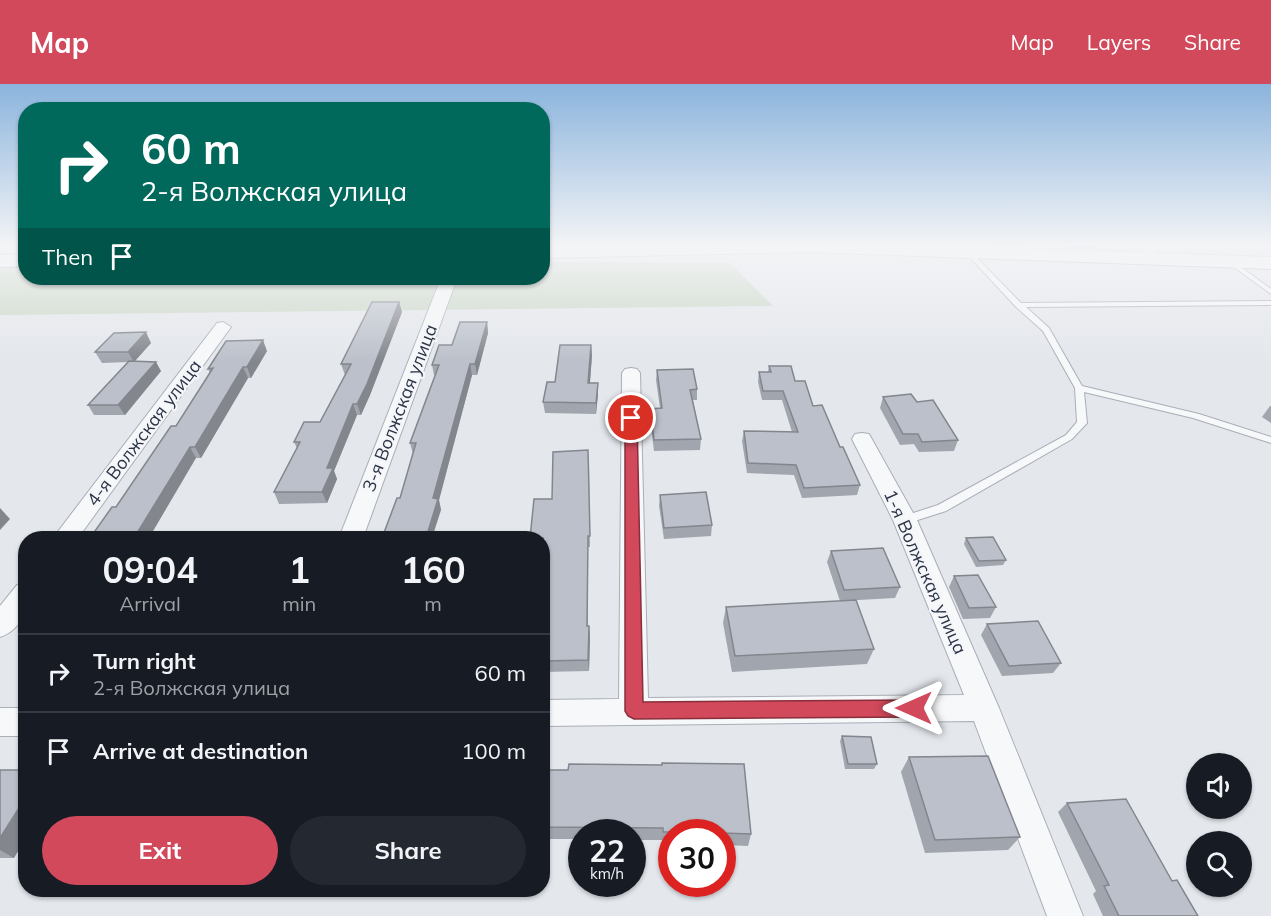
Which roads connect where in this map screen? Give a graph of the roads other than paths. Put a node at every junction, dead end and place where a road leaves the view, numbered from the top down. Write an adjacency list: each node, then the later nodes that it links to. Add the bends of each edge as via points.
1 (998, 284): 4 (lane)
2 (446, 285): 12 (street, 3-я Волжская улица)
3 (1271, 303): 4 (lane)
4 (1018, 305): 7 (lane, via 1046,330)
5 (223, 327): 11 (street, 4-я Волжская улица)
6 (631, 373): 16 (street)
7 (1079, 388): 9 (lane, via 1196,416); 10 (lane, via 1082,423 1070,437 942,508)
8 (862, 439): 10 (street, 1-я Волжская улица)
9 (1271, 440)
10 (905, 519): 15 (street, 1-я Волжская улица)
11 (70, 531)
12 (354, 531)
13 (18, 602): 14 (street)
14 (0, 626)
15 (984, 708): 16 (street); 20 (street, 1-я Волжская улица)
16 (634, 711): 17 (street)
17 (550, 713)
18 (0, 722): 19 (street)
19 (18, 722)
20 (1065, 916)

